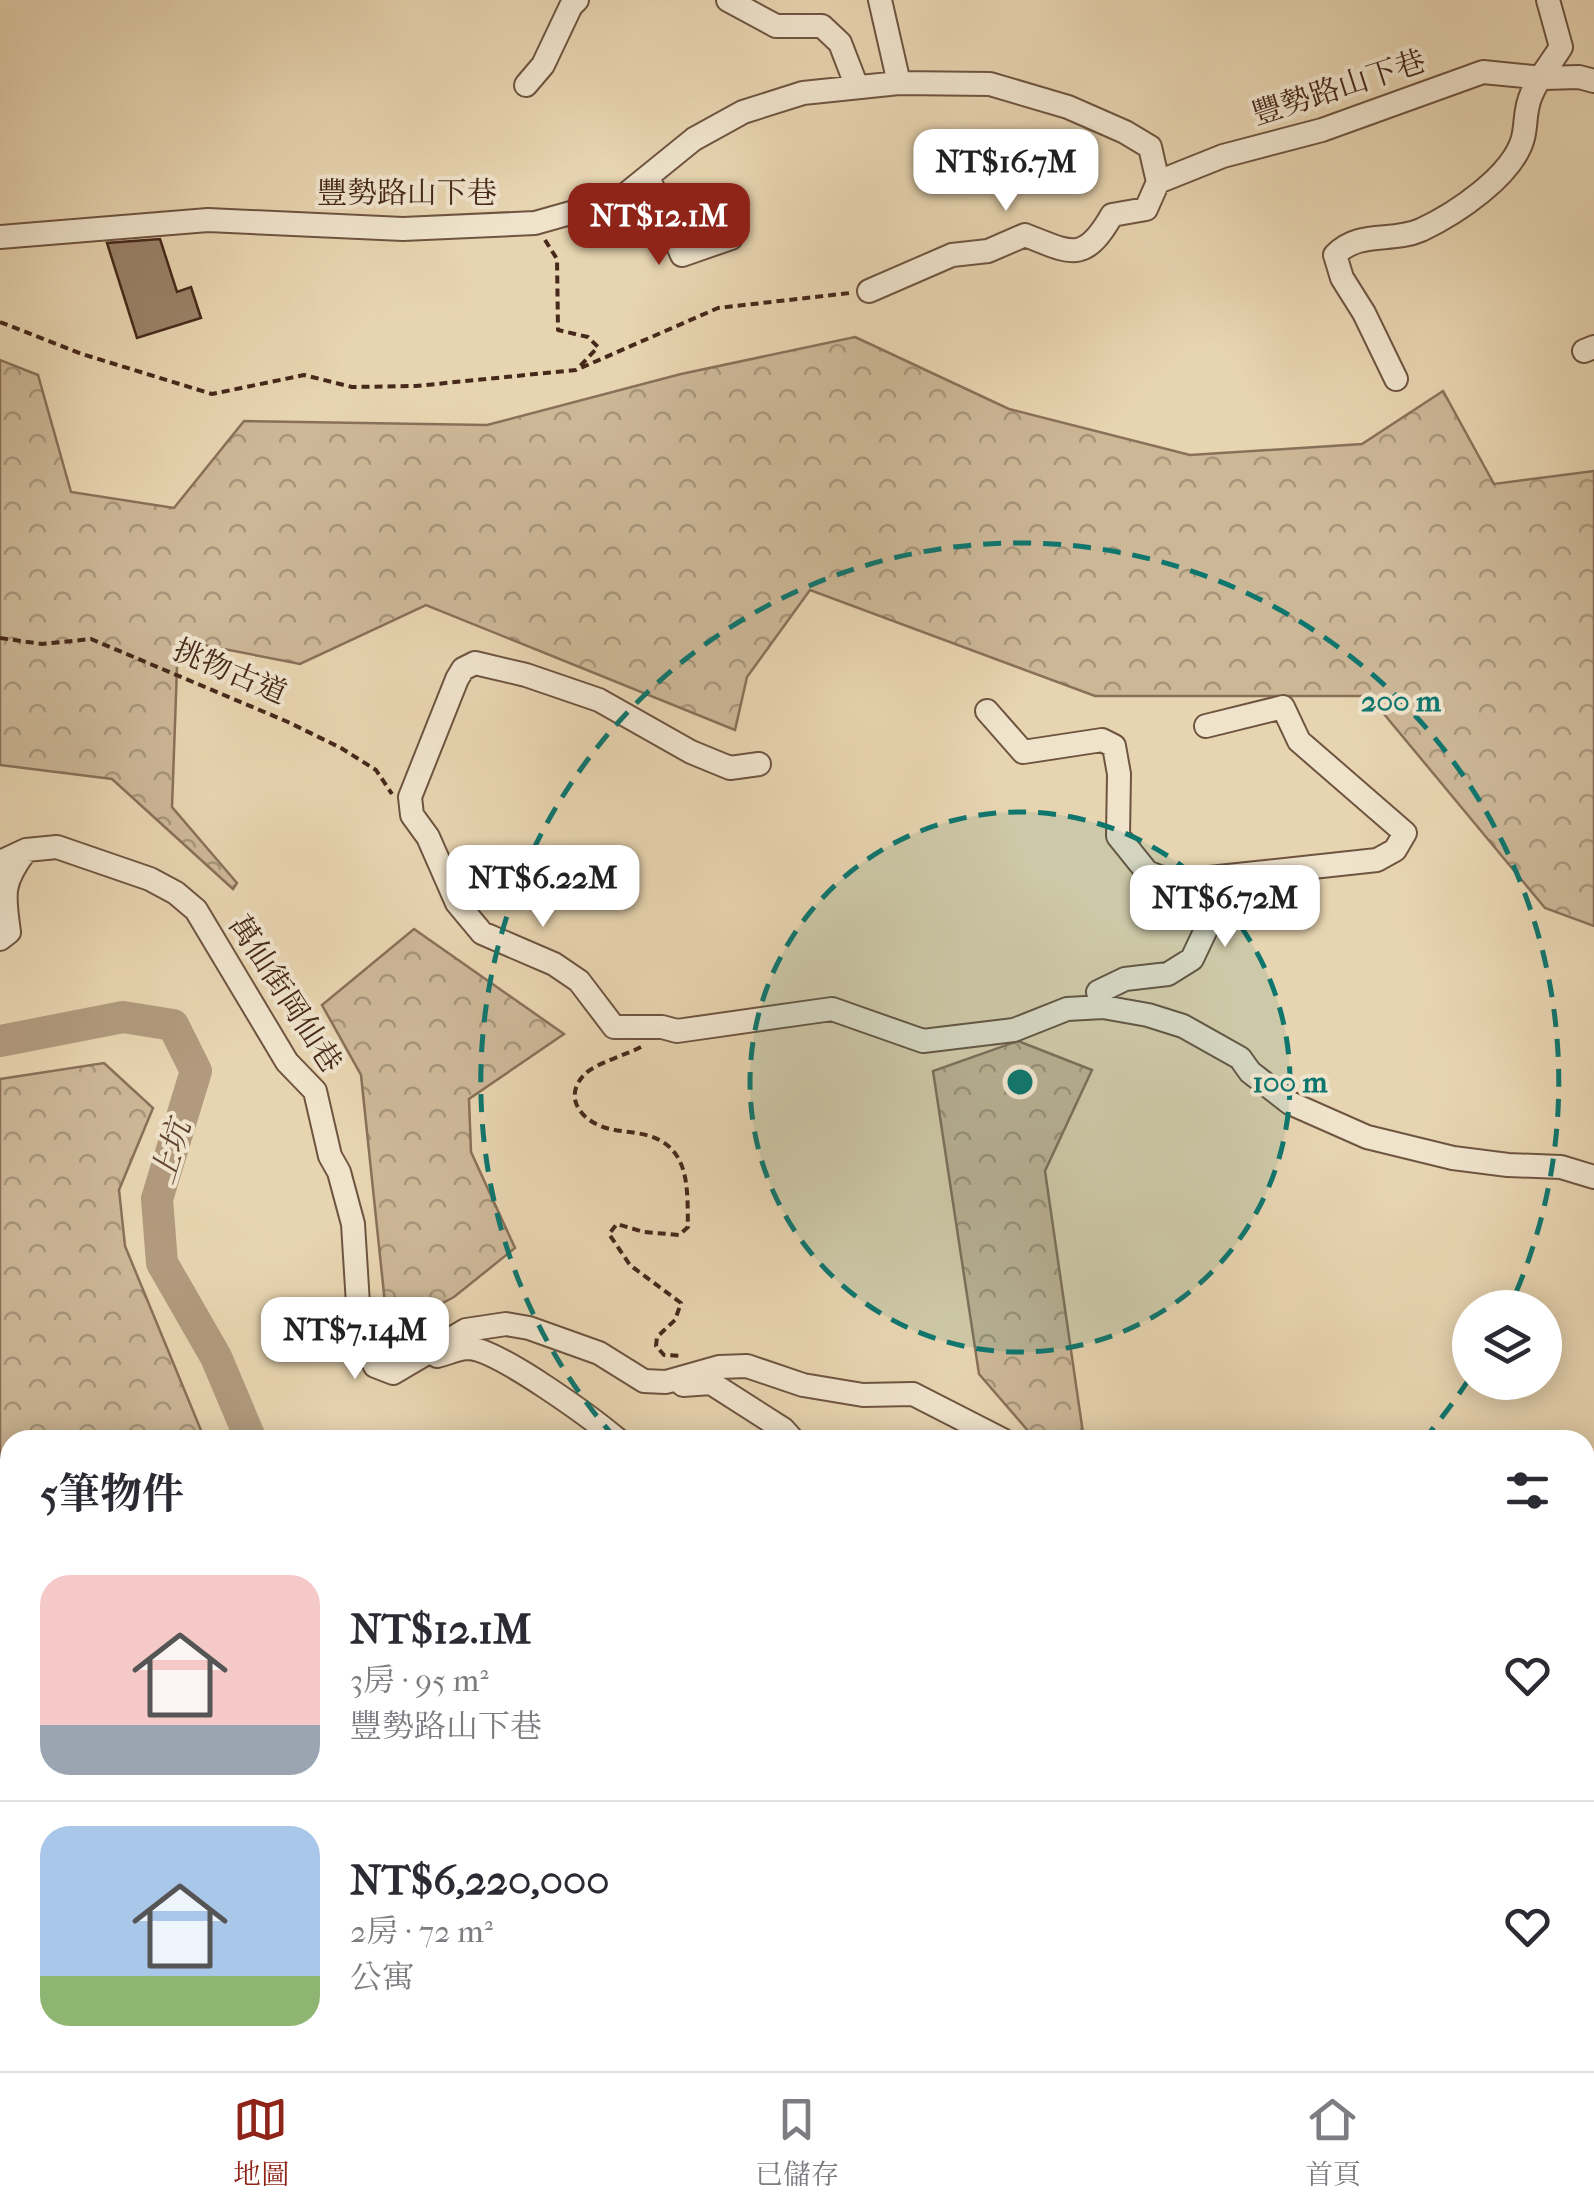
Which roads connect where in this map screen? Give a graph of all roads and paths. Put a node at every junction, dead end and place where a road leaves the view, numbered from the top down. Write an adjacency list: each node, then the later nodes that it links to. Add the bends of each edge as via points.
1 (577, 0): 8 (street)
2 (728, 0): 9 (street, via 776,26 822,26 840,42)
3 (880, 0): 7 (street)
4 (1548, 0): 5 (street, via 1562,48)
5 (1542, 78): 6 (street, 豐勢路山下巷); 11 (street, 豐勢路山下巷, via 1484,72); 18 (street, via 1524,113 1523,139 1503,172 1452,215 1415,233 1347,242 1335,256)
6 (1594, 81)
7 (899, 83): 9 (street, 豐勢路山下巷); 11 (street, 豐勢路山下巷, via 990,84 1068,108 1150,147)
8 (526, 85)
9 (857, 87): 10 (street, 豐勢路山下巷, via 803,92 743,112 694,139)
10 (648, 177): 12 (street, 豐勢路山下巷, via 620,199); 14 (street, via 682,254)
11 (1158, 182): 15 (street, 豐勢路山下巷, via 1146,208 1112,216 1098,241 1085,248 1072,251 1025,235 988,251 952,256)
12 (535, 223): 13 (street, 豐勢路山下巷, via 403,229 208,220); 17 (path, via 557,260 558,330 588,336 598,347)
13 (0, 236)
14 (731, 238)
15 (870, 291): 17 (path, via 718,308)
16 (0, 322): 17 (path, via 212,394 304,375 352,387 416,386)
17 (576, 370)
18 (1396, 379)
19 (0, 638): 23 (path, 挑物古道, via 42,644 92,638 185,676 341,748 376,770)
20 (986, 711): 26 (street, via 1023,752 1102,740 1114,746 1118,836 1147,872 1172,882)
21 (1206, 726): 26 (street, via 1283,708 1299,742 1405,832 1395,850 1377,860)
22 (759, 764): 23 (street, via 730,768 599,700 475,663 457,678 410,797)
23 (412, 815): 28 (street, via 457,903 482,933 579,981 614,1028 678,1031 832,1009 923,1040 1014,1030 1067,1009)
24 (26, 850): 25 (street, 萬仙街岡仙巷); 27 (street, via 7,876 9,932); 31 (street, 萬仙街岡仙巷, via 57,847 150,880 196,910 287,1062 315,1091 353,1224 358,1304 375,1366 394,1373)
25 (0, 862)
26 (1266, 872): 28 (street, via 1240,912 1210,920 1192,959 1168,974 1126,979 1098,992)
27 (0, 939)
28 (1104, 1008): 30 (street, via 1184,1026 1240,1058 1290,1104 1368,1137 1453,1158 1562,1166)
29 (647, 1045): 32 (path, via 585,1073 574,1094 576,1110 608,1129 664,1142 687,1175 688,1227 679,1235 616,1224 608,1234 630,1264 681,1303 656,1346 664,1355 713,1356)
30 (1594, 1176)
31 (414, 1362): 33 (street, via 466,1330 506,1324 599,1353 644,1381); 34 (street, via 468,1348 494,1356)
32 (718, 1367): 33 (street); 36 (street, via 747,1366 863,1395 913,1394)
33 (666, 1382): 35 (street, via 711,1383)
34 (606, 1430)
35 (784, 1430)
36 (983, 1430)

